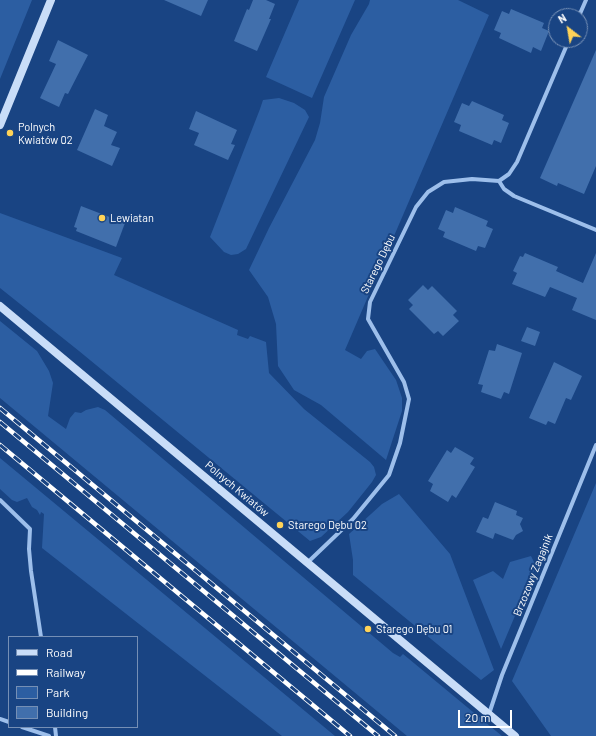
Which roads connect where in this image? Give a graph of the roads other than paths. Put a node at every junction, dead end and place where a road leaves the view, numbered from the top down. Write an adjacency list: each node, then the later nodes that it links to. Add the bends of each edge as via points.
1 (51, 0): 3 (street)
2 (566, 48): 4 (street, via 517,162 509,174)
3 (0, 125)
4 (499, 181): 5 (street, via 504,189 514,196); 9 (street, Starego Dębu, via 472,179 444,182 428,192 416,207 370,302 368,319 404,382 409,399 400,443 389,475 353,519)
5 (596, 230)
6 (0, 306): 9 (street, Polnych Kwiatów)
7 (596, 445): 11 (street, Brzozowy Zagajnik, via 502,675)
8 (0, 500): 10 (street, via 30,529 31,571)
9 (307, 563): 11 (street, Polnych Kwiatów)
10 (41, 636)
11 (489, 714): 14 (street, Polnych Kwiatów)
12 (25, 728): 13 (street)
13 (49, 736)
14 (515, 736)

